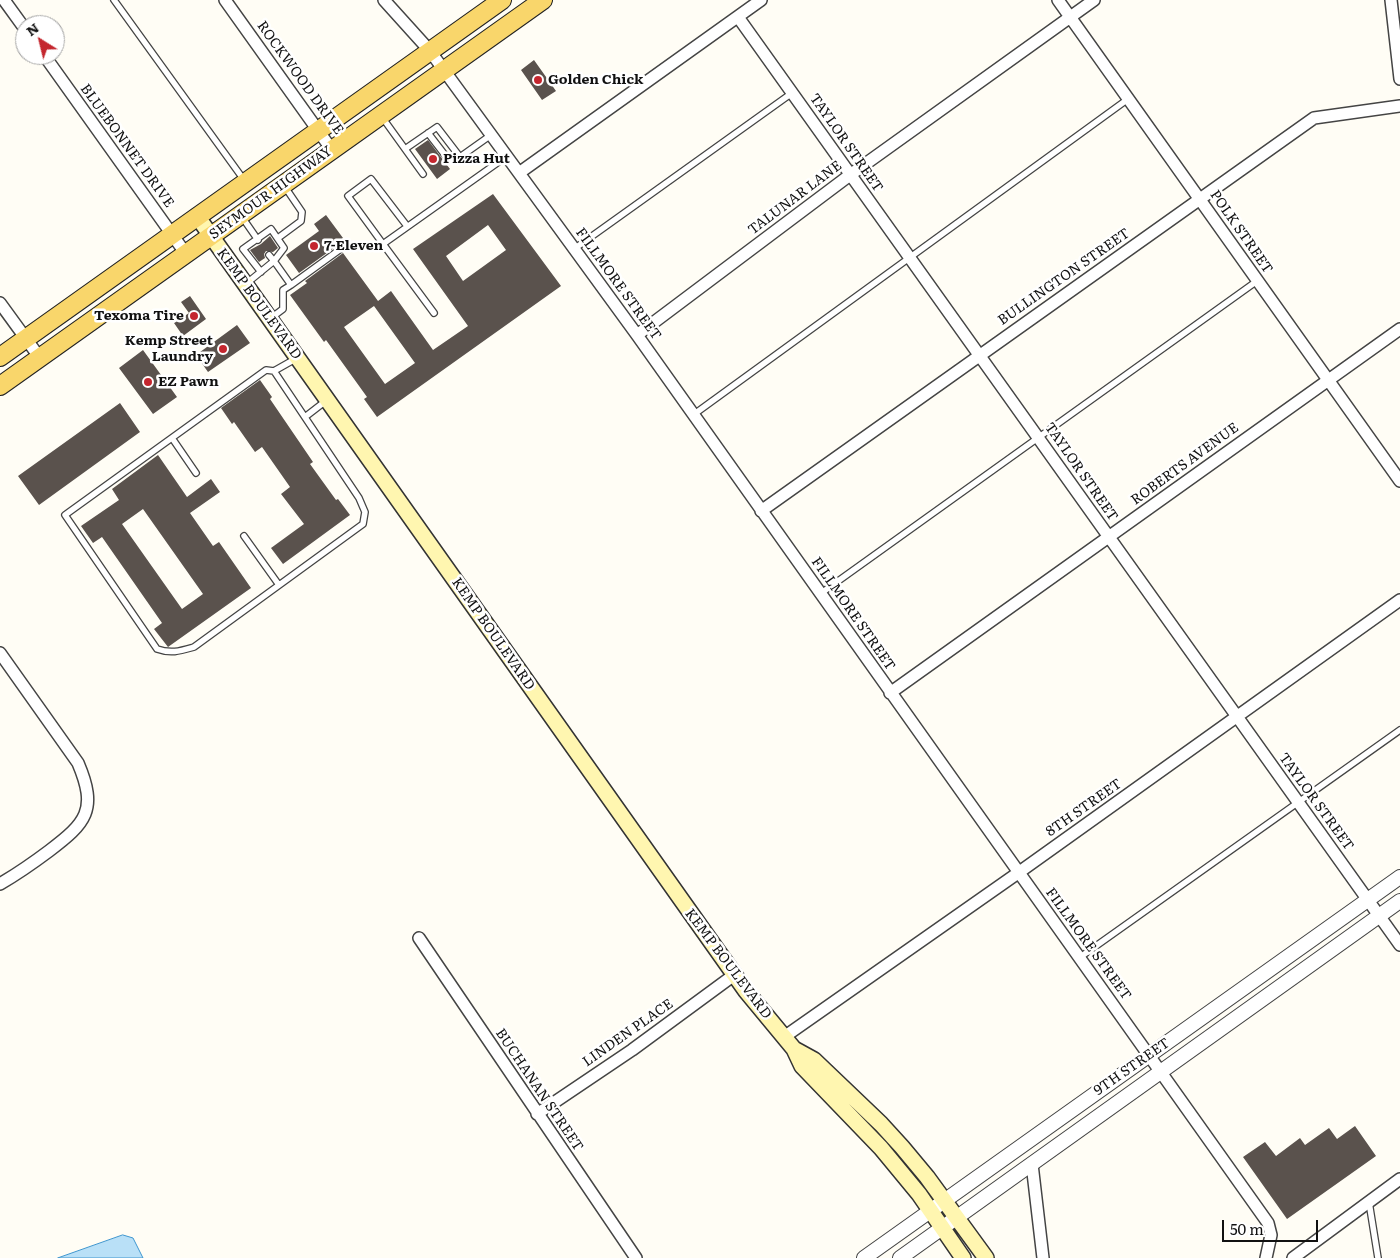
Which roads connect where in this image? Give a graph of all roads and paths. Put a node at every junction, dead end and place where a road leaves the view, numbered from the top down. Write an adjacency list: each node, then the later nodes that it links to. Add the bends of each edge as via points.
1 (4, 0): 11 (street)
2 (114, 0): 32 (lane)
3 (225, 0): 22 (street, ROCKWOOD DRIVE)
4 (384, 0): 14 (street, FILLMORE STREET)
5 (502, 0): 14 (main road, SEYMOUR HIGHWAY)
6 (543, 0): 16 (main road, SEYMOUR HIGHWAY)
7 (761, 0): 12 (street)
8 (1058, 0): 13 (street, POLK STREET)
9 (1094, 0): 13 (street, TALUNAR LANE)
10 (1391, 0): 17 (street)
11 (15, 15)
12 (738, 17): 18 (street, TAYLOR STREET); 29 (street)
13 (1070, 17): 19 (street, POLK STREET); 31 (street, TALUNAR LANE)
14 (430, 51): 16 (street, FILLMORE STREET); 22 (main road, SEYMOUR HIGHWAY)
15 (51, 65): 38 (street, BLUEBONNET DRIVE)
16 (444, 70): 21 (main road, SEYMOUR HIGHWAY); 24 (street, FILLMORE STREET)
17 (1400, 79)
18 (792, 92): 31 (street, TAYLOR STREET); 44 (lane)
19 (1128, 99): 34 (street, POLK STREET); 47 (lane)
20 (1400, 106): 34 (street, BULLINGTON STREET, via 1314,118)
21 (380, 116): 25 (main road, SEYMOUR HIGHWAY); 26 (lane)
22 (318, 130): 25 (street, ROCKWOOD DRIVE); 32 (main road, SEYMOUR HIGHWAY)
23 (428, 133): 26 (lane); 28 (lane, via 448,160); 28 (lane, via 437,127)
24 (491, 135): 27 (street, FILLMORE STREET); 28 (lane)
25 (332, 150): 33 (main road, SEYMOUR HIGHWAY)
26 (405, 150): 30 (lane)
27 (507, 156): 29 (street, FILLMORE STREET); 37 (lane)
28 (460, 158)
29 (519, 173): 44 (street, FILLMORE STREET)
30 (423, 174)
31 (850, 175): 47 (street, TAYLOR STREET); 57 (street, TALUNAR LANE)
32 (245, 182): 35 (main road, SEYMOUR HIGHWAY)
33 (283, 185): 36 (main road, SEYMOUR HIGHWAY); 40 (lane, via 302,212 301,221)
34 (1199, 199): 50 (street, POLK STREET); 59 (street, BULLINGTON STREET)
35 (197, 216): 38 (main road, SEYMOUR HIGHWAY); 39 (main road, KEMP BOULEVARD)
36 (241, 216): 39 (main road, SEYMOUR HIGHWAY); 41 (lane)
37 (407, 226): 42 (lane); 42 (lane, via 371,179 348,196)
38 (172, 233): 45 (street, BLUEBONNET DRIVE); 58 (main road, SEYMOUR HIGHWAY)
39 (211, 237): 45 (main road, SEYMOUR HIGHWAY); 51 (main road, KEMP BOULEVARD)
40 (278, 238): 41 (lane, via 271,229); 48 (lane, via 284,248)
41 (258, 239): 49 (lane, via 243,249)
42 (383, 244): 54 (lane)
43 (342, 248): 52 (lane)
44 (574, 249): 57 (street, FILLMORE STREET)
45 (186, 254): 61 (main road, SEYMOUR HIGHWAY)
46 (269, 255): 48 (lane)
47 (910, 258): 59 (street, TAYLOR STREET); 67 (lane)
48 (274, 261): 49 (lane); 52 (lane)
49 (261, 272): 51 (lane)
50 (1257, 281): 64 (street, POLK STREET); 70 (lane)
51 (245, 284): 55 (main road, KEMP BOULEVARD)
52 (291, 285): 55 (lane, via 283,290 283,309)
53 (0, 303): 58 (street)
54 (434, 313)
55 (270, 320): 62 (main road, KEMP BOULEVARD)
56 (1400, 329): 64 (street, ROBERTS AVENUE)
57 (637, 335): 67 (street, FILLMORE STREET)
58 (26, 338): 60 (main road, SEYMOUR HIGHWAY); 61 (street)
59 (980, 355): 70 (street, TAYLOR STREET); 73 (street, BULLINGTON STREET)
60 (0, 357)
61 (40, 358): 65 (main road, SEYMOUR HIGHWAY)
62 (297, 358): 63 (lane); 66 (main road, KEMP BOULEVARD)
63 (274, 371): 68 (lane); 69 (lane, via 266,370)
64 (1327, 380): 72 (street, POLK STREET); 75 (street, ROBERTS AVENUE)
65 (0, 386)
66 (327, 400): 68 (lane); 93 (main road, KEMP BOULEVARD)
67 (693, 415): 73 (street, FILLMORE STREET)
68 (305, 417): 76 (lane, via 366,512 363,524)
69 (172, 438): 71 (lane); 76 (lane, via 65,515 157,649 175,653 194,647)
70 (1038, 438): 75 (street, TAYLOR STREET); 77 (lane)
71 (196, 473)
72 (1400, 481)
73 (761, 511): 77 (street, FILLMORE STREET)
74 (244, 536): 76 (lane)
75 (1108, 537): 80 (street, ROBERTS AVENUE); 81 (street, TAYLOR STREET)
76 (279, 585)
77 (820, 594): 80 (street, FILLMORE STREET)
78 (1400, 600): 81 (street, 8TH STREET)
79 (0, 653): 86 (street, via 78,763 88,792 83,819 73,833)
80 (890, 692): 84 (street, FILLMORE STREET)
81 (1237, 718): 83 (street, TAYLOR STREET); 84 (street, 8TH STREET)
82 (1400, 730): 83 (lane)
83 (1298, 802): 87 (street, TAYLOR STREET); 92 (lane)
84 (1018, 873): 92 (street, FILLMORE STREET); 94 (street, 8TH STREET)
85 (1400, 877): 87 (street, 9TH STREET)
86 (0, 884)
87 (1368, 900): 89 (street, TAYLOR STREET); 95 (street, 9TH STREET)
88 (1400, 901): 89 (street, 9TH STREET)
89 (1379, 916): 91 (street, TAYLOR STREET); 96 (street, 9TH STREET)
90 (419, 938): 97 (street, BUCHANAN STREET)
91 (1400, 945)
92 (1080, 958): 95 (street, FILLMORE STREET)
93 (734, 975): 94 (main road, KEMP BOULEVARD); 97 (street, LINDEN PLACE)
94 (789, 1043): 100 (main road, KEMP BOULEVARD, via 814,1060 881,1124); 102 (main road, KEMP BOULEVARD, via 802,1066 881,1148)
95 (1149, 1055): 96 (street, FILLMORE STREET); 100 (street, 9TH STREET)
96 (1161, 1072): 98 (street, 9TH STREET); 111 (street, FILLMORE STREET, via 1268,1223 1271,1235)
97 (537, 1114): 105 (street, BUCHANAN STREET)
98 (1032, 1164): 103 (street, 9TH STREET); 110 (street)
99 (1400, 1179): 101 (street)
100 (945, 1201): 102 (street, 9TH STREET); 103 (main road, KEMP BOULEVARD)
101 (1369, 1202): 112 (street); 113 (lane)
102 (931, 1211): 104 (main road, KEMP BOULEVARD); 106 (street, 9TH STREET)
103 (957, 1218): 104 (street, 9TH STREET); 109 (main road, KEMP BOULEVARD)
104 (942, 1228): 107 (street, 9TH STREET); 108 (main road, KEMP BOULEVARD)
105 (636, 1258)
106 (864, 1258)
107 (900, 1258)
108 (963, 1258)
109 (986, 1258)
110 (1043, 1258)
111 (1266, 1258)
112 (1293, 1258)
113 (1378, 1258)

